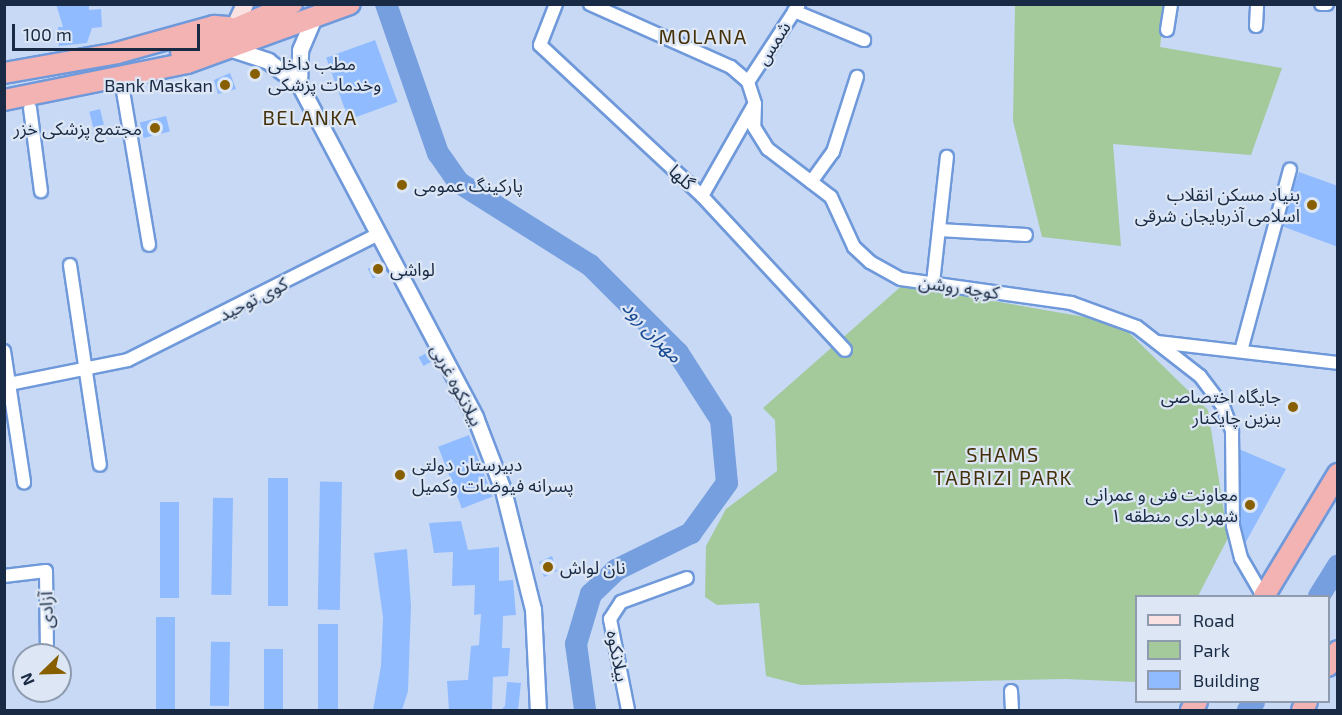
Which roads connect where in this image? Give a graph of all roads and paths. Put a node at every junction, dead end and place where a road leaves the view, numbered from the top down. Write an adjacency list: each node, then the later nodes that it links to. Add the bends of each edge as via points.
1 (245, 4): 13 (main road)
2 (556, 4): 32 (street, گلها, via 540,45)
3 (590, 4): 20 (street, via 731,67)
4 (1171, 4): 14 (street)
5 (1257, 4): 12 (street)
6 (1321, 4): 7 (street)
7 (1328, 4)
8 (287, 5): 13 (highway)
9 (350, 5): 11 (highway)
10 (796, 8): 15 (street); 20 (street, شمس)
11 (313, 19): 16 (highway); 21 (street, بیلانکوه غربی, via 300,50)
12 (1256, 26)
13 (234, 28): 17 (highway); 18 (highway, via 214,26 117,53)
14 (1167, 30)
15 (864, 40)
16 (227, 51): 17 (highway); 21 (street, بیلانکوه غربی, via 268,61); 23 (highway, via 199,69)
17 (186, 57): 22 (highway); 24 (highway)
18 (4, 73)
19 (857, 77): 30 (street, via 833,152)
20 (748, 82): 25 (street, کوچه روشن)
21 (299, 84): 34 (street, بیلانکوه غربی)
22 (4, 86)
23 (123, 91): 26 (highway); 36 (street)
24 (4, 100)
25 (755, 104): 30 (street, کوچه روشن, via 754,127 768,149); 32 (street)
26 (30, 108): 27 (highway); 31 (street)
27 (4, 112)
28 (947, 157): 33 (street)
29 (1290, 169): 42 (street)
30 (811, 182): 38 (street, کوچه روشن, via 831,197 854,247 870,262 902,279)
31 (41, 191)
32 (702, 196): 40 (street, گلها)
33 (939, 230): 35 (street); 38 (street)
34 (376, 235): 44 (street, کوی توحید, via 128,360); 57 (street, بیلانکوه غربی, via 476,417 503,490 533,609)
35 (1026, 235)
36 (149, 246)
37 (70, 265): 44 (street)
38 (933, 283): 39 (street, کوچه روشن, via 1071,303 1137,327)
39 (1156, 341): 42 (street); 51 (street, کوچه روشن, via 1200,376 1223,406 1232,431 1233,526 1241,558)
40 (845, 350)
41 (4, 351): 45 (street)
42 (1241, 351): 43 (street)
43 (1338, 363)
44 (85, 369): 45 (street, کوی توحید); 46 (street)
45 (7, 385): 48 (street)
46 (100, 465)
47 (1337, 476): 52 (highway)
48 (24, 482)
49 (4, 576): 53 (street, آزادی, via 46,571)
50 (687, 578): 58 (street, بیلانکوه, via 621,602 610,620)
51 (1262, 595)
52 (1264, 595)
53 (47, 643)
54 (1338, 651): 55 (highway)
55 (1330, 664)
56 (1011, 691): 59 (street)
57 (537, 711)
58 (628, 711)
59 (1012, 711)

